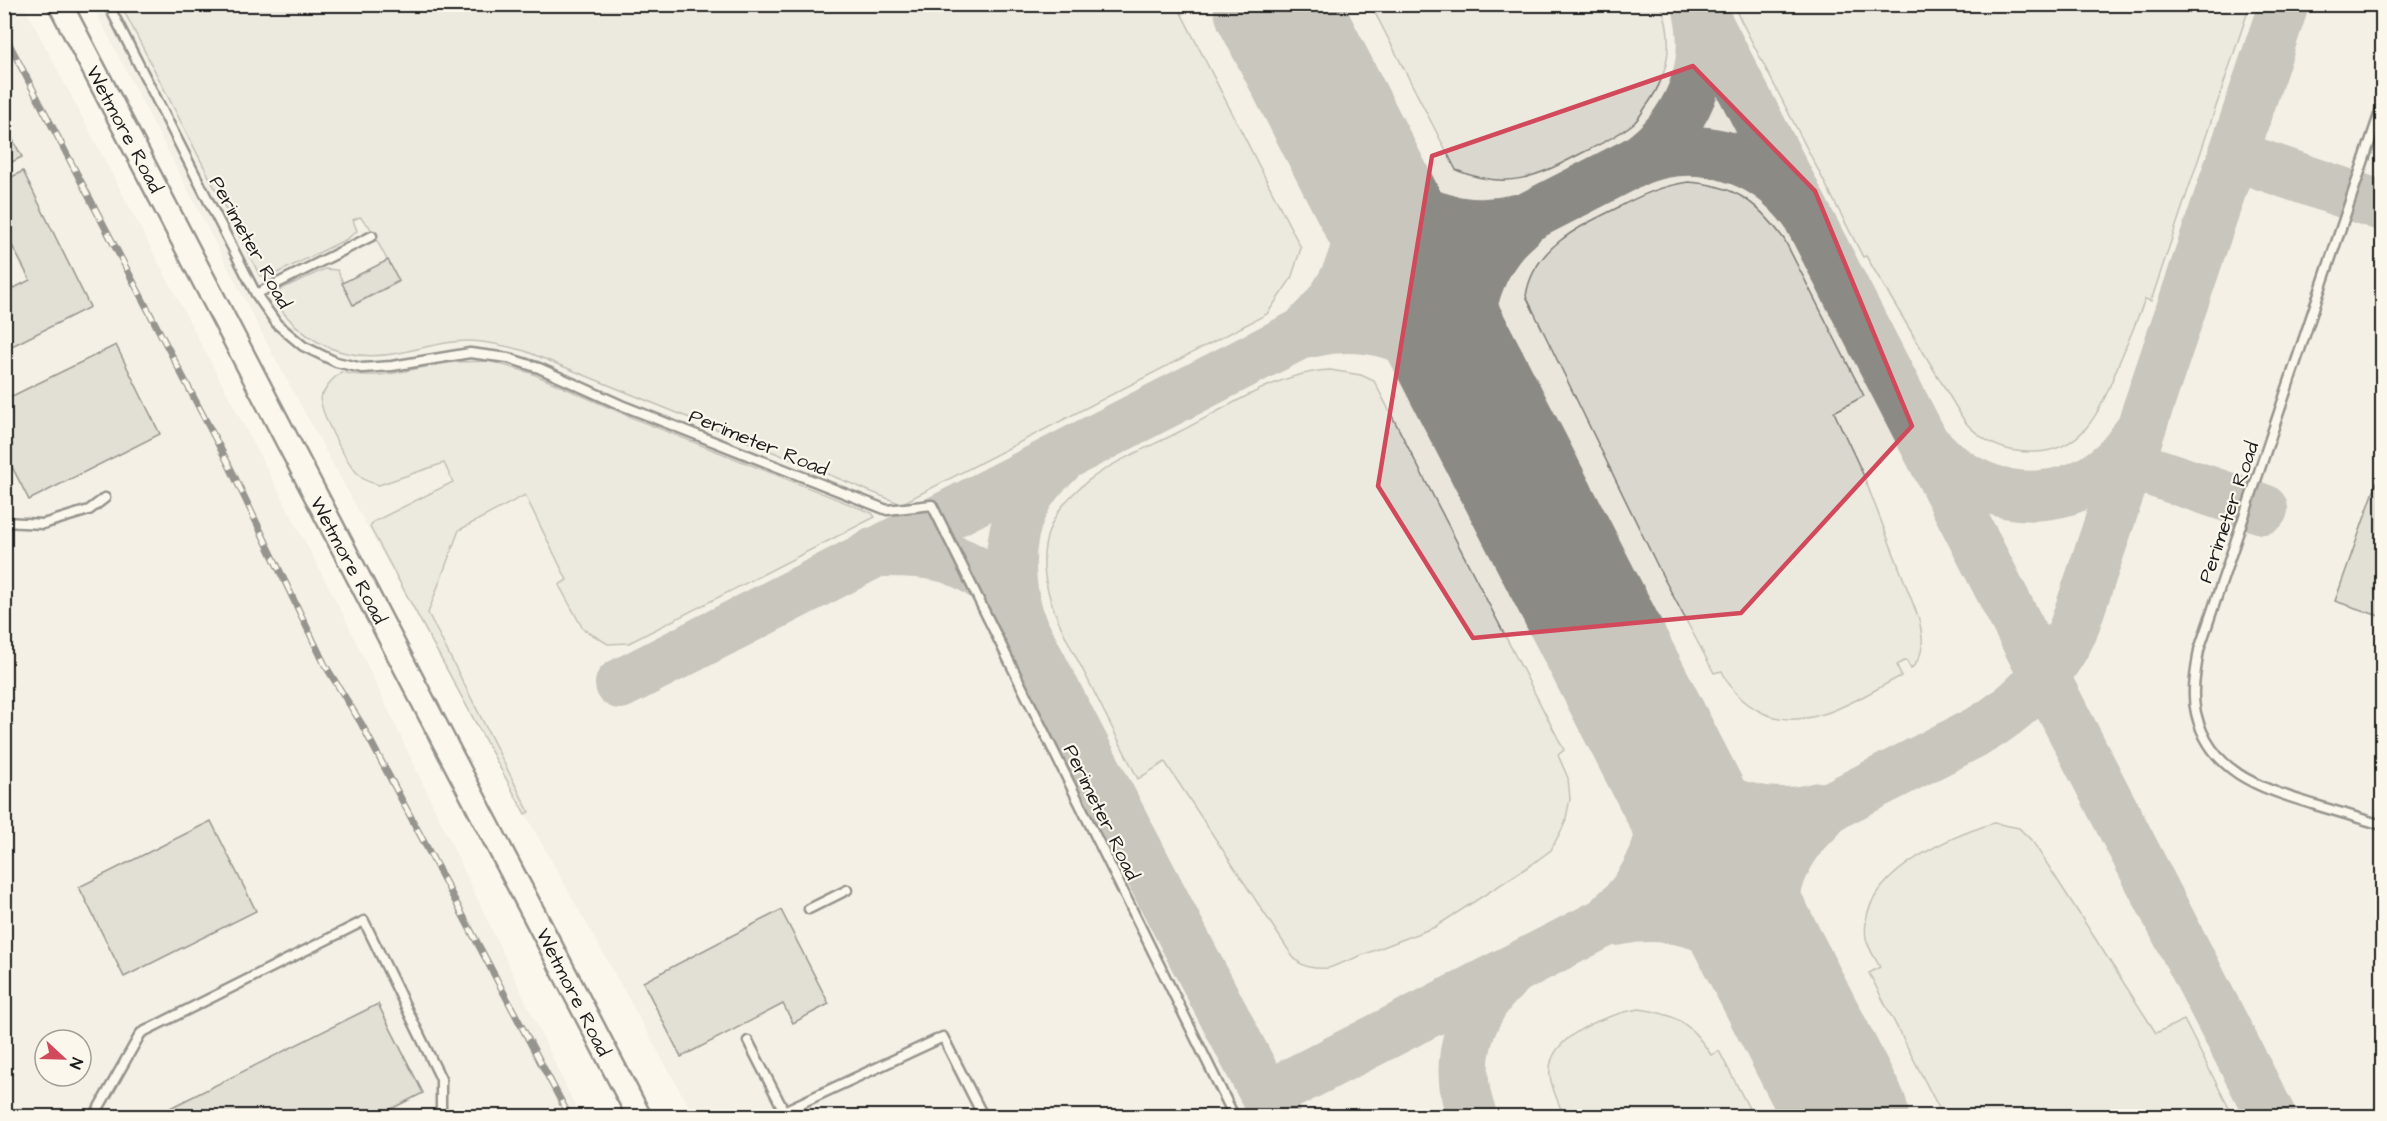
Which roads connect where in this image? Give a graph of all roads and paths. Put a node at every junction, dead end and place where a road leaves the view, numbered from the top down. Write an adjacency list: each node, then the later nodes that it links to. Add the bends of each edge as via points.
1 (60, 4): 15 (main road, Wetmore Road)
2 (108, 4): 5 (lane, Perimeter Road)
3 (2382, 106): 8 (lane, Perimeter Road, via 2199,650 2194,682 2196,712 2205,736 2223,763 2242,778 2268,790)
4 (372, 236): 5 (lane)
5 (256, 294): 17 (lane, Perimeter Road, via 277,324 303,346 336,362 362,368 470,353 508,358 886,510 932,506)
6 (105, 498): 7 (lane, via 88,510 43,524)
7 (4, 522)
8 (2382, 825)
9 (847, 890): 10 (lane)
10 (809, 909)
11 (748, 1041): 12 (lane)
12 (781, 1114): 16 (lane, via 943,1037)
13 (94, 1116): 14 (lane, via 141,1033 364,921 441,1079)
14 (441, 1116)
15 (639, 1116)
16 (983, 1116)
17 (1234, 1116)

